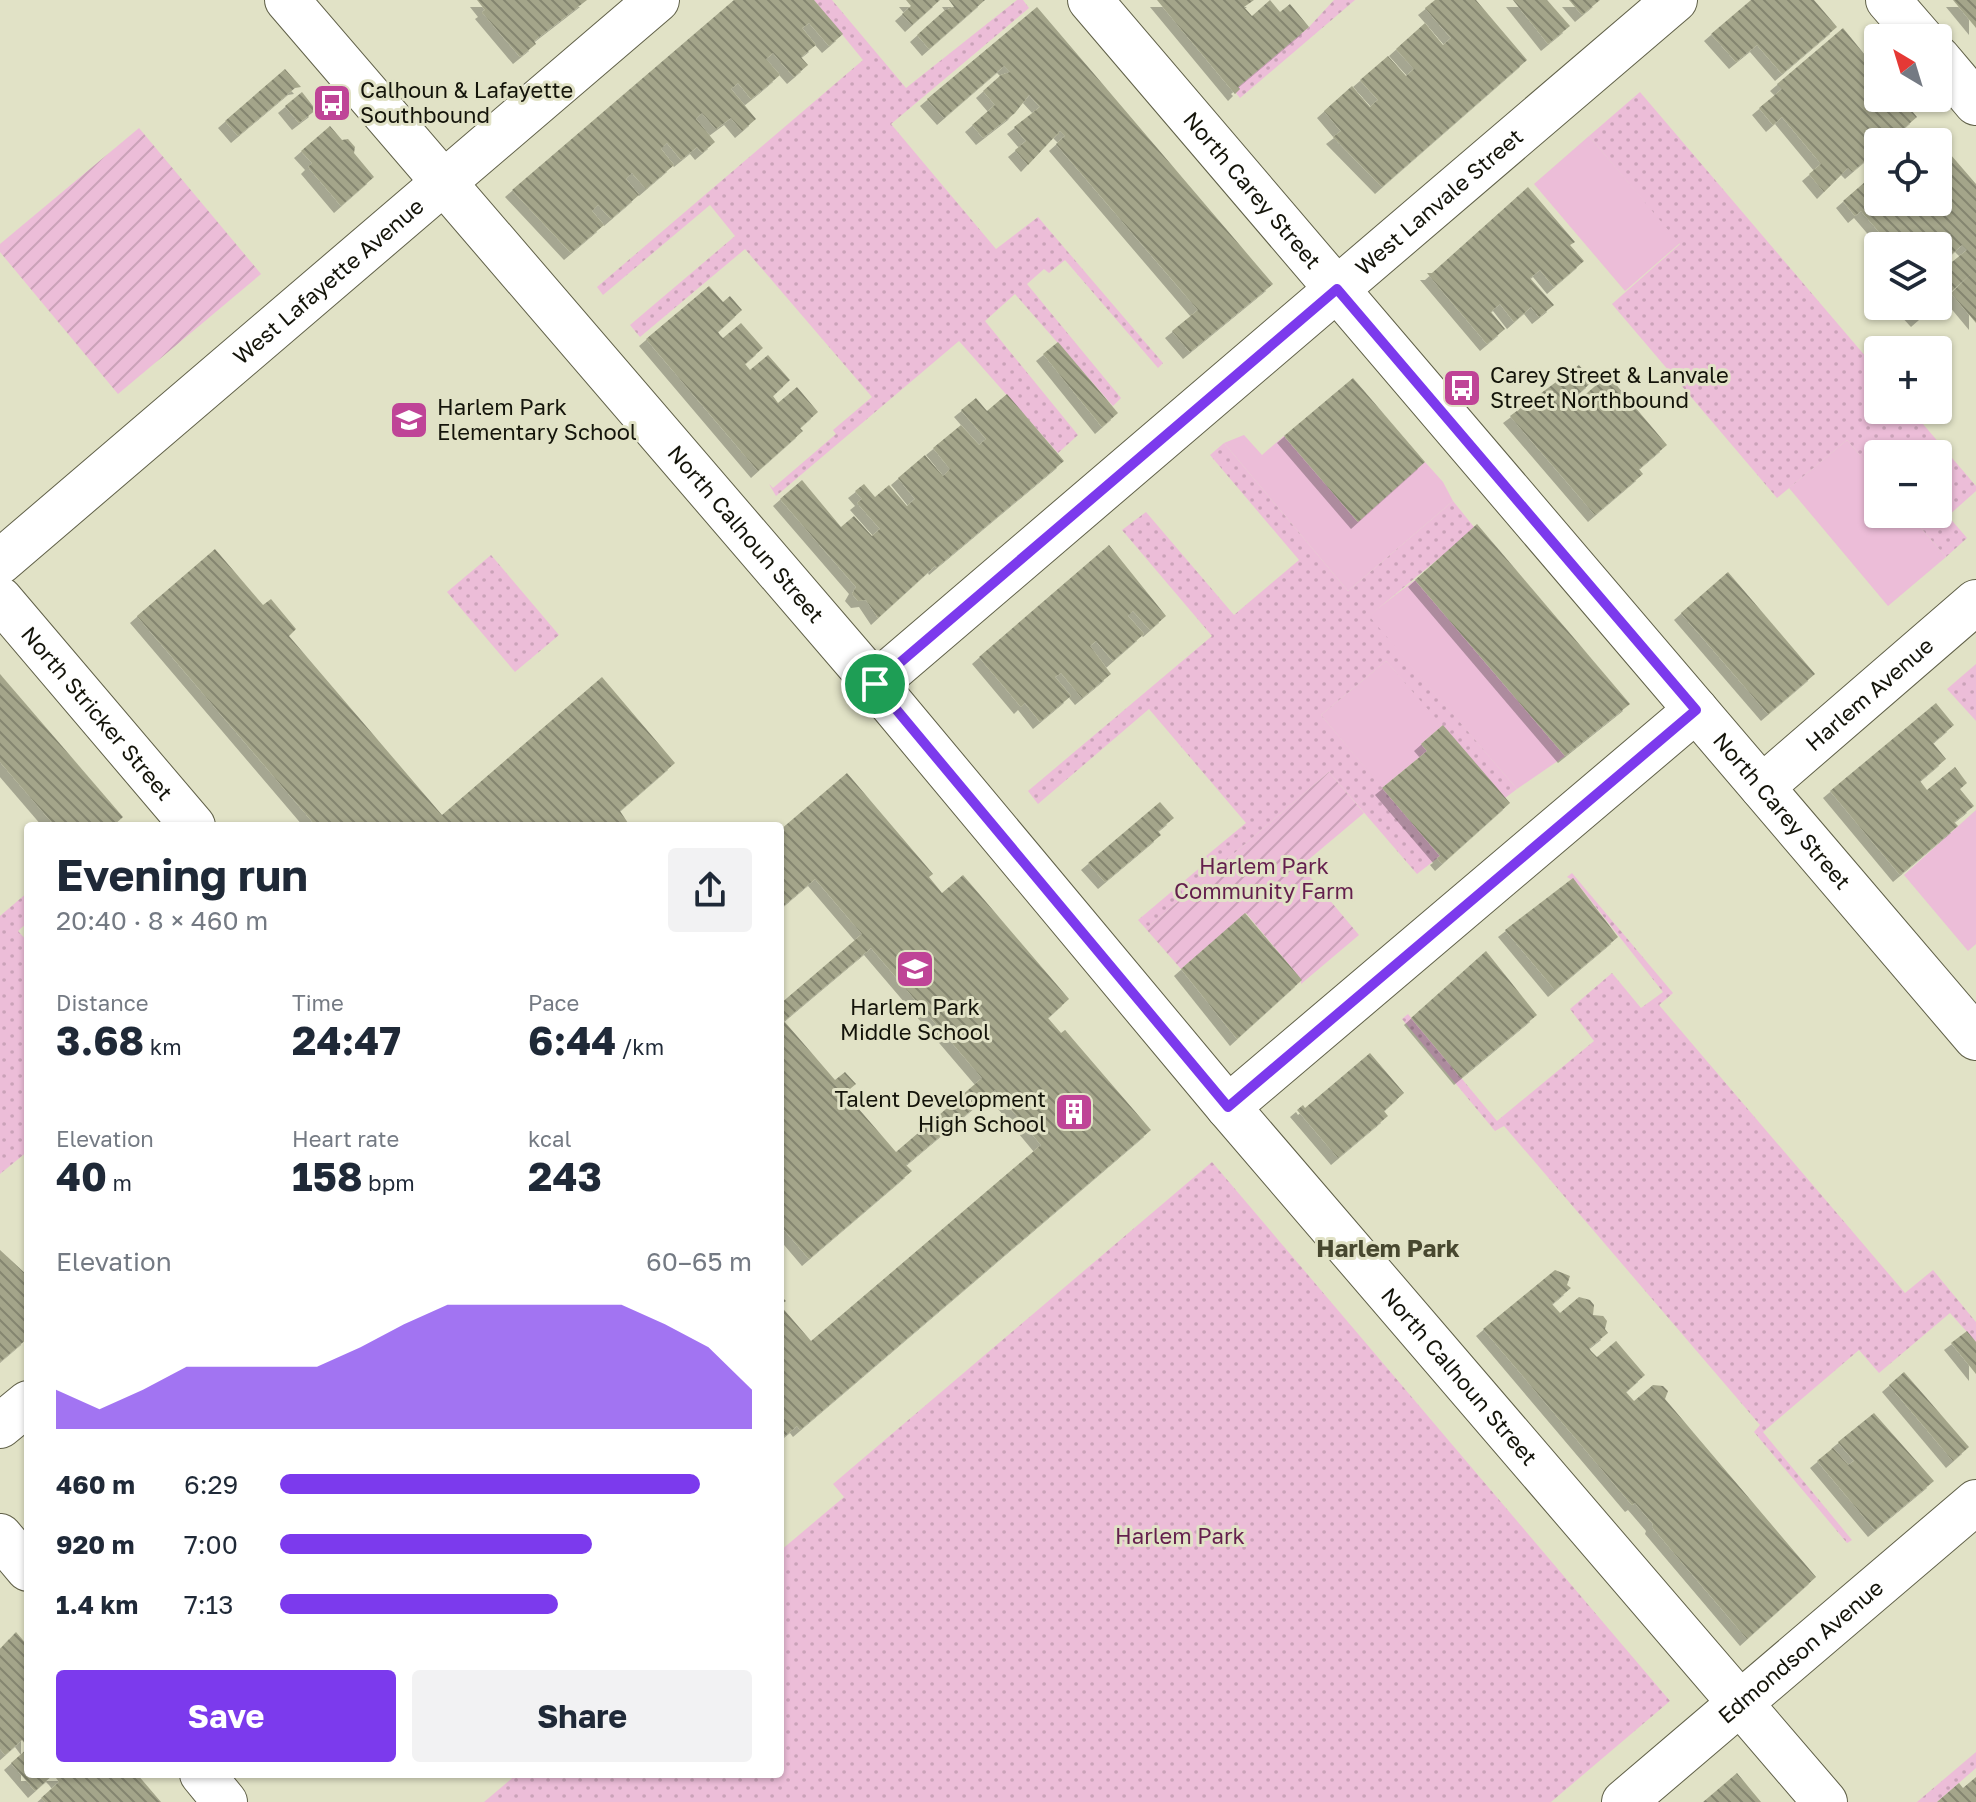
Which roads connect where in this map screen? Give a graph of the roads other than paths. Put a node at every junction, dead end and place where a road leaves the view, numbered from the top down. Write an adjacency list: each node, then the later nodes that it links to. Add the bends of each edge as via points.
1 (287, 0): 9 (street, North Calhoun Street)
2 (657, 0): 9 (street, West Lafayette Avenue)
3 (1090, 0): 10 (street, North Carey Street)
4 (1675, 0): 10 (street, West Lanvale Street)
5 (1888, 0): 6 (street)
6 (1909, 24)
7 (1952, 75): 8 (street)
8 (1976, 103)
9 (444, 182): 11 (street, West Lafayette Avenue); 14 (street, North Calhoun Street)
10 (1337, 289): 14 (street, West Lanvale Street); 15 (street, North Carey Street)
11 (0, 562)
12 (0, 599): 17 (street, North Stricker Street)
13 (1976, 602): 16 (street, Harlem Avenue)
14 (875, 684): 19 (street, North Calhoun Street)
15 (1696, 710): 16 (street, North Carey Street); 19 (street)
16 (1762, 787): 18 (street, North Carey Street)
17 (190, 822)
18 (1976, 1038)
19 (1228, 1107): 25 (street, North Calhoun Street)
20 (24, 1406): 21 (street)
21 (0, 1426)
22 (1976, 1502): 25 (street, Edmondson Avenue)
23 (0, 1536): 24 (street)
24 (24, 1564)
25 (1740, 1703): 28 (street, Edmondson Avenue); 29 (street, North Calhoun Street)
26 (205, 1778): 27 (street)
27 (225, 1802)
28 (1624, 1802)
29 (1825, 1802)

